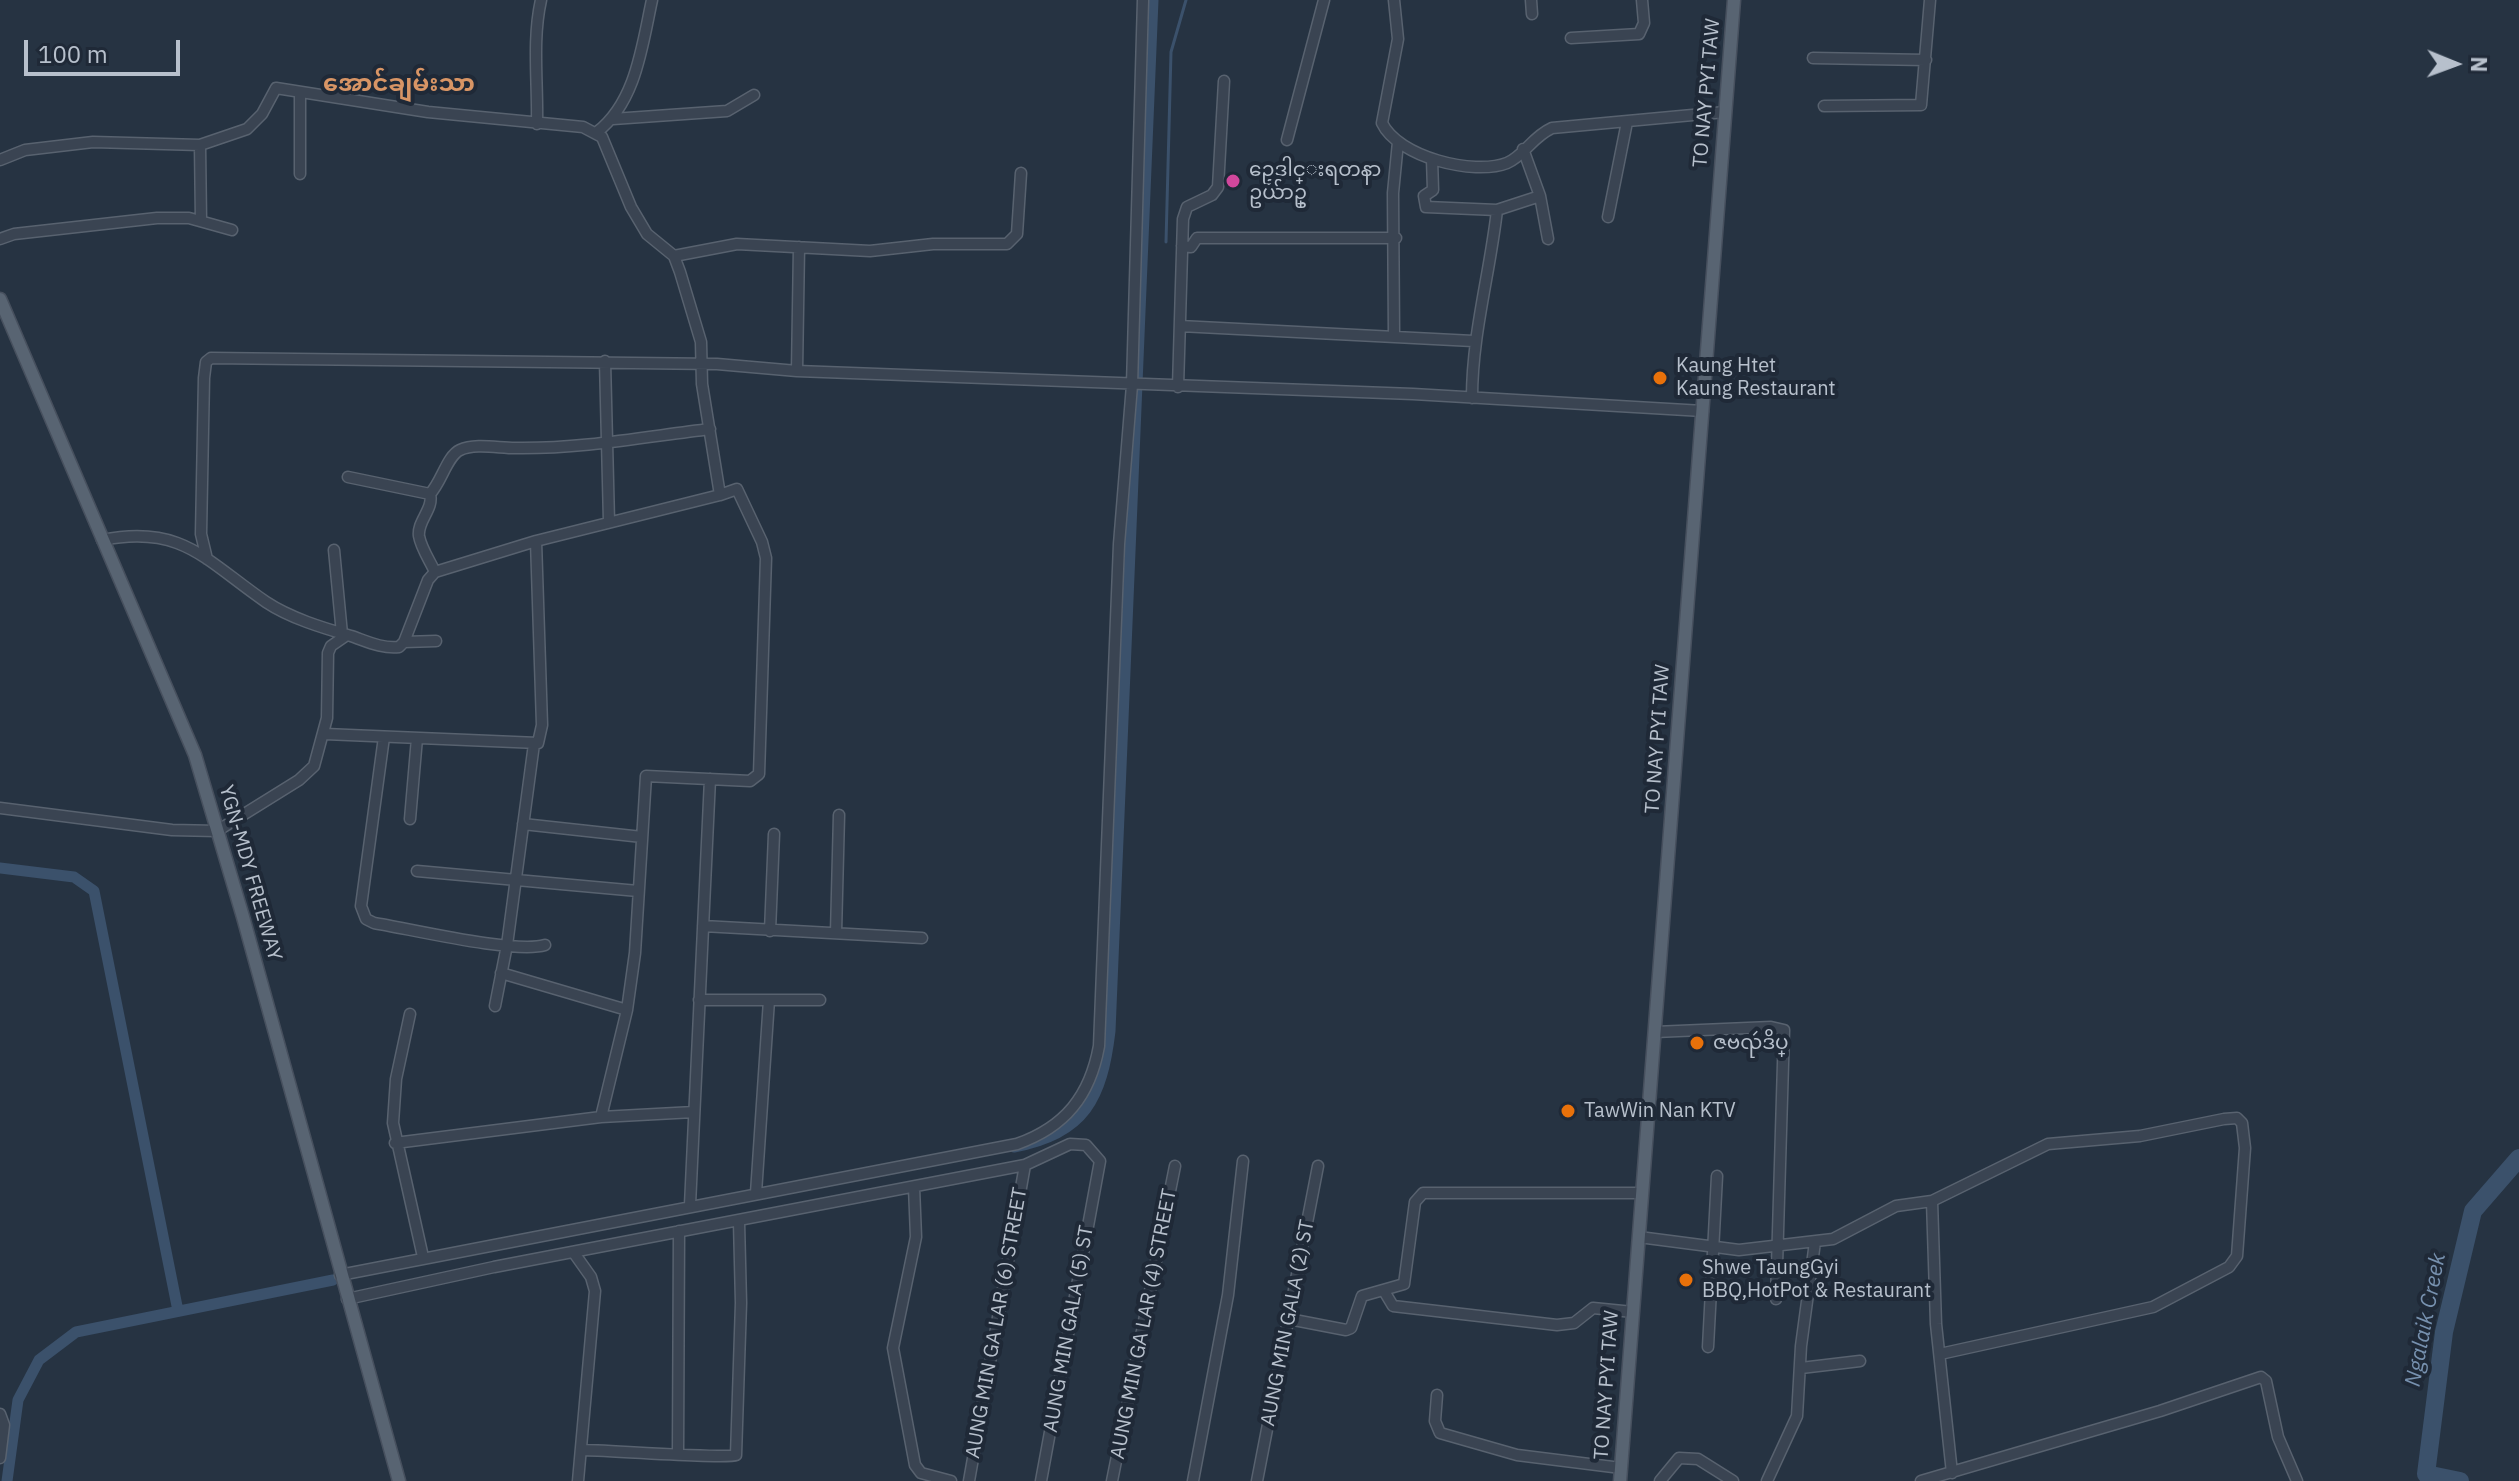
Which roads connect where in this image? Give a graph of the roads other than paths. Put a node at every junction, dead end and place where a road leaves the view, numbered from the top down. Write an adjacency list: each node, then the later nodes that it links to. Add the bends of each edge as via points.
1 (541, 0): 21 (street, via 535,33)
2 (652, 0): 19 (street, via 630,87)
3 (1143, 0): 49 (street)
4 (1324, 0): 23 (street)
5 (1394, 0): 24 (street, via 1398,39 1381,115 1386,132)
6 (1531, 0): 10 (street)
7 (1642, 0): 11 (street, via 1644,23 1639,34)
8 (1734, 0): 18 (main road, TO NAY PYI TAW)
9 (1930, 0): 13 (street)
10 (1532, 14)
11 (1571, 38)
12 (1813, 58): 13 (street)
13 (1926, 60): 17 (street, via 1921,105)
14 (1224, 81): 39 (street, via 1218,187 1187,207)
15 (300, 94): 21 (street); 25 (street, via 276,88 247,129); 30 (street)
16 (754, 95): 19 (street, via 727,111)
17 (1824, 106)
18 (1725, 112): 20 (street); 52 (main road, TO NAY PYI TAW)
19 (613, 119): 22 (street)
20 (1627, 122): 26 (street, via 1552,128); 33 (street)
21 (537, 124): 22 (street)
22 (597, 132): 41 (street, via 641,224)
23 (1287, 140)
24 (1398, 142): 27 (street); 36 (street)
25 (200, 145): 28 (street, via 85,143 25,150); 34 (street)
26 (1523, 149): 27 (street, via 1512,161 1496,165 1451,165); 31 (street)
27 (1432, 159): 32 (street, via 1433,190 1424,196 1425,206)
28 (0, 160)
29 (1021, 173): 40 (street, via 1017,234 1007,244 870,251)
30 (300, 174)
31 (1540, 196): 32 (street); 38 (street)
32 (1497, 210): 45 (street)
33 (1608, 217)
34 (201, 221): 35 (street); 37 (street, via 124,220)
35 (232, 230)
36 (1396, 238): 39 (street, via 1197,238 1191,247); 44 (street)
37 (0, 239)
38 (1548, 239)
39 (1182, 246): 43 (street)
40 (799, 247): 41 (street, via 723,245); 48 (street)
41 (674, 256): 47 (street, via 697,324)
42 (0, 299): 59 (main road, YGN-MDY FREEWAY)
43 (1180, 326): 44 (street); 50 (street)
44 (1394, 335): 45 (street)
45 (1473, 341): 51 (street)
46 (605, 361): 47 (street); 54 (street); 62 (street, via 209,359 204,378 201,534)
47 (703, 365): 48 (street); 53 (street)
48 (797, 371): 49 (street)
49 (1132, 385): 50 (street); 105 (street, via 1119,544 1099,1046 1089,1084 1070,1114 1017,1144)
50 (1178, 387): 51 (street)
51 (1472, 398): 52 (street)
52 (1703, 411): 95 (main road, TO NAY PYI TAW)
53 (710, 429): 54 (street); 57 (street)
54 (605, 445): 56 (street, via 467,448 447,462 443,479); 58 (street)
55 (348, 477): 56 (street)
56 (430, 494): 63 (street, via 419,533)
57 (720, 495): 58 (street); 71 (street, via 737,489 762,542 765,613 758,777)
58 (609, 522): 60 (street)
59 (102, 540): 62 (street, via 160,536); 76 (main road, YGN-MDY FREEWAY, via 179,712)
60 (536, 541): 63 (street); 70 (street, via 542,725)
61 (334, 550): 64 (street)
62 (207, 559): 64 (street, via 279,610)
63 (435, 572): 66 (street)
64 (344, 634): 66 (street, via 386,647); 67 (street, via 328,653)
65 (436, 641): 66 (street)
66 (404, 642)
67 (325, 734): 68 (street); 76 (street, via 306,775)
68 (384, 737): 69 (street); 86 (street, via 361,906 366,919)
69 (417, 738): 70 (street); 74 (street)
70 (534, 744): 75 (street)
71 (710, 779): 78 (street, via 647,775); 82 (street)
72 (0, 808): 76 (street)
73 (839, 815): 84 (street)
74 (410, 819)
75 (523, 824): 78 (street); 80 (street)
76 (217, 831): 117 (main road, YGN-MDY FREEWAY)
77 (774, 834): 83 (street)
78 (642, 837): 81 (street)
79 (417, 871): 80 (street)
80 (516, 881): 81 (street); 86 (street)
81 (638, 891): 93 (street)
82 (703, 926): 83 (street); 89 (street)
83 (770, 931): 84 (street)
84 (836, 933): 85 (street)
85 (922, 938)
86 (507, 945): 87 (street); 88 (street)
87 (545, 945)
88 (501, 973): 92 (street); 93 (street)
89 (699, 1000): 90 (street); 96 (street)
90 (769, 1000): 91 (street); 105 (street)
91 (820, 1000)
92 (495, 1006)
93 (627, 1010): 97 (street)
94 (410, 1014): 98 (street, via 396,1079)
95 (1655, 1032): 106 (main road, TO NAY PYI TAW); 113 (street, via 1784,1030)
96 (694, 1112): 97 (street); 108 (street)
97 (601, 1117): 98 (street)
98 (395, 1143): 116 (street)
99 (1243, 1161): 141 (street, via 1228,1295)
100 (1025, 1165): 104 (street); 138 (street, AUNG MIN GA LAR (6) STREET); 139 (street, AUNG MIN GALA (5) ST, via 1078,1143 1099,1156)
101 (1175, 1166): 140 (street, AUNG MIN GA LAR (4) STREET)
102 (1318, 1166): 122 (street, AUNG MIN GALA (2) ST)
103 (1717, 1176): 114 (street)
104 (914, 1187): 109 (street); 134 (street, via 916,1237 893,1348)
105 (756, 1193): 108 (street)
106 (1642, 1193): 111 (main road, TO NAY PYI TAW); 118 (street, via 1423,1193 1415,1202 1404,1284)
107 (1932, 1201): 112 (street, via 1896,1206 1860,1228); 124 (street); 124 (street, via 2048,1144 2140,1136 2224,1119 2242,1123 2237,1256 2229,1267 2153,1307)
108 (690, 1205): 116 (street)
109 (739, 1222): 110 (street); 130 (street, via 737,1452 729,1458)
110 (679, 1231): 115 (street); 130 (street)
111 (1639, 1237): 114 (street); 121 (main road, TO NAY PYI TAW)
112 (1815, 1242): 113 (street); 126 (street)
113 (1776, 1245): 114 (street); 120 (street)
114 (1714, 1248): 123 (street)
115 (574, 1253): 119 (street); 129 (street, via 595,1291)
116 (423, 1257): 117 (street)
117 (340, 1275): 119 (main road, YGN-MDY FREEWAY)
118 (1384, 1291): 121 (street, via 1393,1306 1557,1325 1574,1323 1593,1308); 122 (street, via 1362,1296 1346,1330)
119 (347, 1299): 135 (main road, YGN-MDY FREEWAY)
120 (1776, 1299)
121 (1633, 1312): 133 (main road, TO NAY PYI TAW)
122 (1289, 1319): 142 (street, AUNG MIN GALA (2) ST)
123 (1708, 1347)
124 (1940, 1354): 132 (street)
125 (1860, 1361): 126 (street)
126 (1801, 1368): 145 (street, via 1797,1416)
127 (1437, 1395): 133 (street, via 1435,1421 1440,1433 1517,1455)
128 (0, 1414): 131 (street)
129 (582, 1450): 130 (street); 136 (street)
130 (678, 1452)
131 (0, 1458)
132 (1952, 1473): 146 (street); 147 (street, via 2261,1377)
133 (1621, 1475)
134 (919, 1477): 137 (street)
135 (399, 1481)
136 (578, 1481)
137 (951, 1481)
138 (969, 1481)
139 (1041, 1481)
140 (1112, 1481)
141 (1193, 1481)
142 (1257, 1481)
143 (1660, 1481): 144 (street, via 1670,1465 1689,1457)
144 (1733, 1481)
145 (1767, 1481)
146 (1924, 1481)
147 (2297, 1481)

